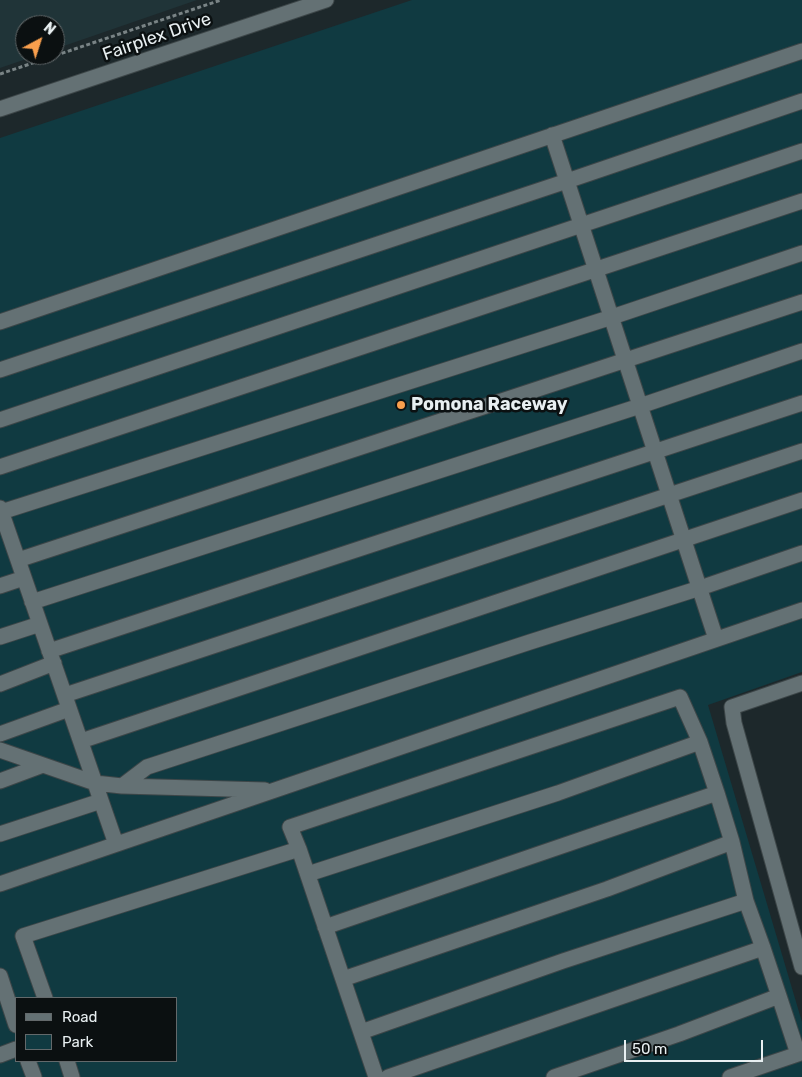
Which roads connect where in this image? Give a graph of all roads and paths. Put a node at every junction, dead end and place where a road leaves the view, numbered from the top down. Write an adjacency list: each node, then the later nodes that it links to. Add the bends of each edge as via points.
1 (221, 0): 4 (path)
2 (326, 0): 6 (street, Fairplex Drive)
3 (802, 51): 7 (street)
4 (0, 74)
5 (802, 101): 9 (street)
6 (0, 109)
7 (552, 135): 9 (street); 16 (street)
8 (802, 151): 11 (street)
9 (567, 181): 11 (street); 19 (street)
10 (802, 201): 13 (street)
11 (581, 225): 13 (street); 22 (street)
12 (802, 253): 15 (street)
13 (596, 270): 15 (street); 25 (street)
14 (802, 302): 18 (street)
15 (612, 317): 18 (street); 28 (street)
16 (0, 322)
17 (802, 351): 21 (street)
18 (625, 360): 21 (street); 32 (street)
19 (0, 370)
20 (802, 403): 24 (street)
21 (640, 406): 24 (street); 36 (street)
22 (0, 420)
23 (802, 451): 26 (street)
24 (655, 452): 26 (street); 41 (street)
25 (0, 467)
26 (669, 494): 30 (street); 44 (street)
27 (802, 500): 30 (street)
28 (1, 510): 29 (street)
29 (4, 534): 32 (street)
30 (684, 540): 35 (street); 46 (street)
31 (802, 553): 35 (street)
32 (18, 560): 33 (street)
33 (24, 578): 34 (street); 36 (street)
34 (0, 586)
35 (700, 588): 40 (street); 52 (street, via 147,767)
36 (32, 602): 38 (street)
37 (802, 610): 40 (street)
38 (40, 624): 39 (street); 41 (street)
39 (0, 637)
40 (716, 639): 53 (street)
41 (52, 657): 43 (street); 44 (street)
42 (802, 683): 65 (street, via 732,707)
43 (0, 684)
44 (67, 702): 45 (street); 46 (street)
45 (0, 734)
46 (81, 741): 51 (street)
47 (700, 742): 54 (street); 59 (street, via 680,696 290,827); 60 (street, via 558,793)
48 (0, 750): 49 (street)
49 (42, 765): 50 (street); 51 (street)
50 (0, 781)
51 (95, 783): 52 (street); 55 (street)
52 (122, 786): 53 (street)
53 (274, 790): 58 (street)
54 (717, 793): 57 (street); 63 (street)
55 (102, 801): 56 (street); 58 (street)
56 (0, 834)
57 (732, 842): 62 (street); 67 (street, via 607,889)
58 (116, 844): 61 (street)
59 (299, 849): 60 (street); 69 (street, via 23,936)
60 (308, 874): 63 (street)
61 (0, 884)
62 (746, 901): 64 (street); 71 (street)
63 (325, 926): 67 (street)
64 (763, 948): 68 (street); 80 (street)
65 (802, 967)
66 (0, 976): 70 (street)
67 (343, 979): 71 (street)
68 (779, 996): 76 (street); 81 (street)
69 (45, 997)
70 (15, 1023)
71 (361, 1032): 79 (street)
72 (15, 1049): 73 (street)
73 (0, 1055)
74 (28, 1062): 77 (street)
75 (67, 1062): 78 (street)
76 (800, 1062): 82 (street)
77 (34, 1077)
78 (72, 1077)
79 (376, 1077)
80 (388, 1077)
81 (554, 1077)
82 (730, 1077)

